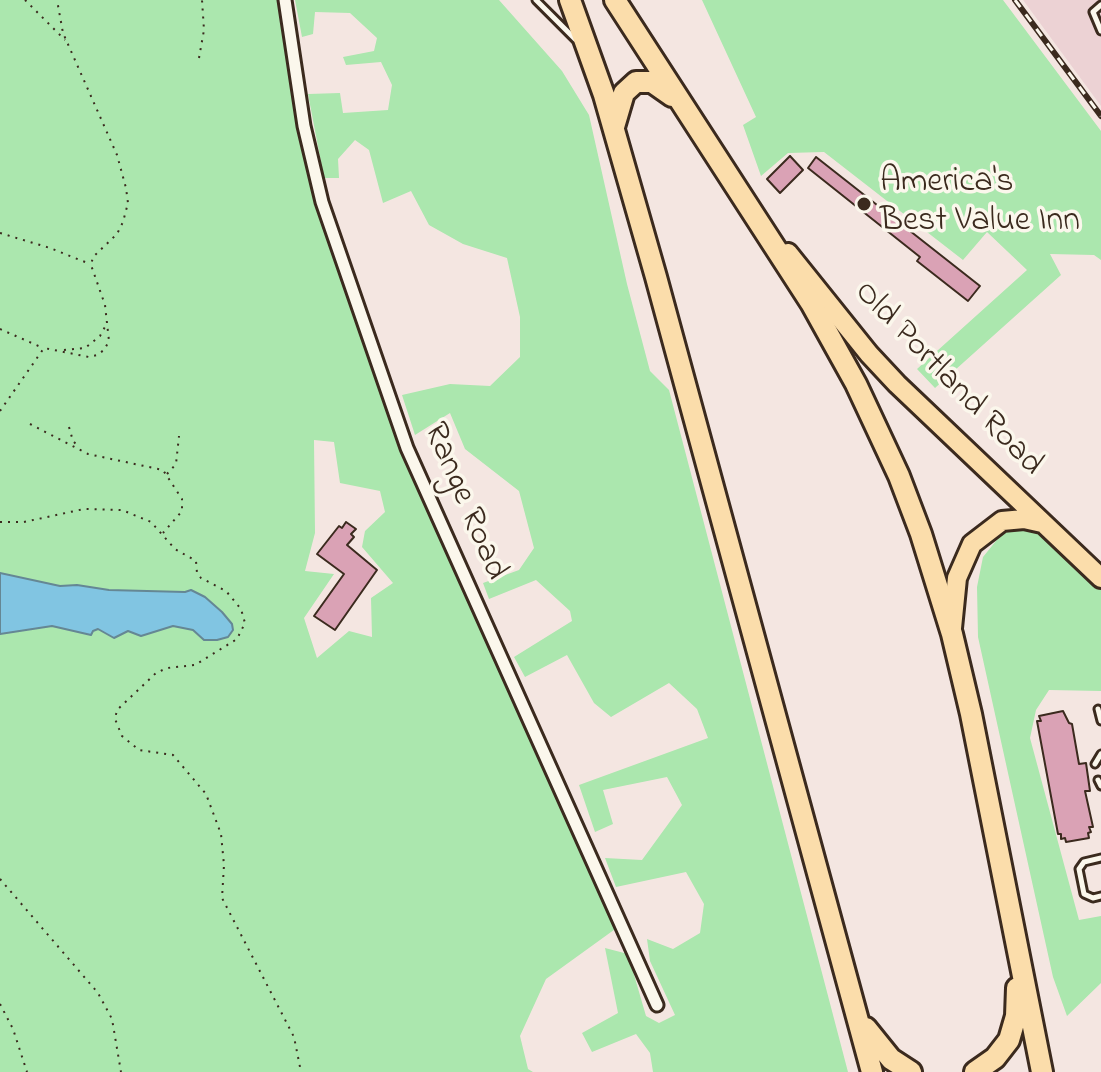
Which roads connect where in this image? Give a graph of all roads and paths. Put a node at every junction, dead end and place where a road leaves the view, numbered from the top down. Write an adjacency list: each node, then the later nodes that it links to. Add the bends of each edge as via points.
1 (25, 0): 10 (path)
2 (57, 0): 10 (path)
3 (202, 0): 12 (path)
4 (285, 0): 42 (street, Range Road, via 304,126 322,202 407,448)
5 (536, 0): 11 (lane)
6 (570, 0): 11 (highway)
7 (615, 0): 13 (highway)
8 (1101, 5): 9 (lane, via 1093,12)
9 (1101, 31)
10 (66, 40): 17 (path, via 117,155 128,203 117,234)
11 (590, 55): 14 (highway)
12 (199, 58)
13 (686, 110): 14 (highway, via 652,82 636,82 624,93); 15 (highway)
14 (613, 127): 43 (highway)
15 (731, 177): 29 (main road, Old Portland Road, via 869,354); 32 (highway, via 811,303 868,408 921,534)
16 (0, 233): 17 (path)
17 (91, 265): 18 (path)
18 (107, 323): 21 (path, via 85,348); 21 (path, via 108,345 97,355)
19 (0, 329): 20 (path)
20 (44, 348): 21 (path); 22 (path)
21 (59, 349)
22 (0, 411)
23 (30, 424): 26 (path)
24 (69, 427): 26 (path)
25 (179, 436): 27 (path, via 176,464)
26 (80, 450): 27 (path)
27 (167, 474): 30 (path, via 182,499 182,511)
28 (0, 522): 30 (path, via 84,509 122,510 151,522)
29 (1045, 524): 31 (main road, Old Portland Road); 32 (main road, via 1002,521 972,544 957,578)
30 (162, 534): 46 (path, via 196,561 201,578 234,600 244,629 203,661 167,668 146,681 117,710 117,725 139,750 173,755 206,794 221,834 222,898 294,1037)
31 (1101, 578)
32 (952, 634): 40 (highway)
33 (1098, 709): 34 (lane)
34 (1101, 721)
35 (1101, 754): 36 (lane)
36 (1095, 764)
37 (1101, 858): 39 (lane, via 1084,862 1079,869 1084,894)
38 (0, 879): 45 (path, via 98,993 112,1019)
39 (1101, 896)
40 (1022, 975): 49 (highway, via 1009,1040); 50 (highway)
41 (0, 1004): 44 (path)
42 (657, 1005)
43 (857, 1014): 47 (highway); 48 (highway, via 891,1059)
44 (27, 1072)
45 (121, 1072)
46 (301, 1072)
47 (872, 1072)
48 (911, 1072)
49 (975, 1072)
50 (1042, 1072)

